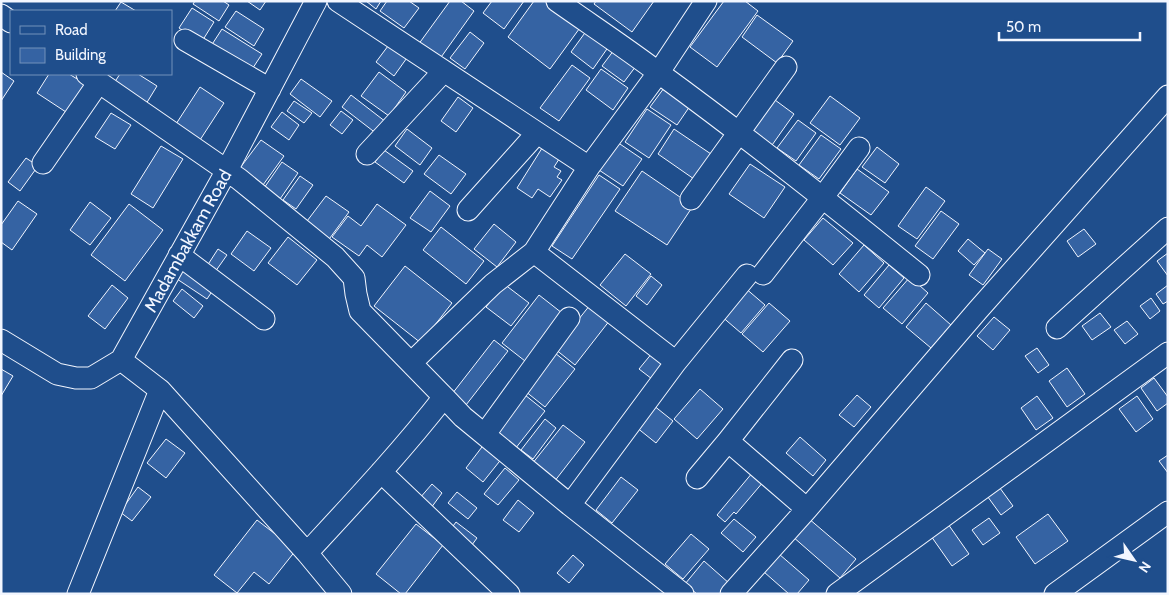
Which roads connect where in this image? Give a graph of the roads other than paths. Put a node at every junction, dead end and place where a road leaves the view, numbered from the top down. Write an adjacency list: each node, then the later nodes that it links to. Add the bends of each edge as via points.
1 (316, 1): 10 (street, Madambakkam Road)
2 (338, 1): 7 (street)
3 (557, 1): 8 (street)
4 (706, 1): 8 (street)
5 (185, 40): 10 (street)
6 (786, 67): 12 (street)
7 (443, 72): 13 (street); 15 (street)
8 (659, 72): 12 (street); 17 (street)
9 (100, 79): 16 (street); 18 (street)
10 (270, 89): 18 (street, Madambakkam Road)
11 (1168, 96): 42 (street)
12 (738, 132): 19 (street); 20 (street)
13 (537, 133): 17 (street); 21 (street)
14 (859, 148): 19 (street)
15 (367, 154)
16 (43, 163)
17 (589, 167): 23 (street)
18 (227, 170): 24 (street, Madambakkam Road); 33 (street, via 336,257 354,278 360,311)
19 (823, 197): 25 (street); 34 (street)
20 (691, 199)
21 (468, 210)
22 (1168, 228): 28 (street)
23 (534, 252): 33 (street, via 493,284); 34 (street)
24 (179, 256): 27 (street); 31 (street, Madambakkam Road)
25 (919, 275)
26 (569, 318): 37 (street)
27 (264, 319)
28 (1057, 328)
29 (1, 340): 31 (street, Madambakkam Road, via 57,374 76,378 91,378)
30 (1168, 353): 50 (street)
31 (121, 360): 35 (street)
32 (792, 360): 38 (street)
33 (411, 362): 36 (street)
34 (676, 362): 41 (street)
35 (160, 390): 44 (street); 45 (street)
36 (444, 397): 37 (street); 39 (street)
37 (485, 434): 41 (street)
38 (728, 441): 40 (street); 42 (street)
39 (381, 472): 44 (street); 47 (street)
40 (697, 478)
41 (570, 505): 48 (street)
42 (807, 509): 49 (street)
43 (1168, 512): 51 (street)
44 (307, 553): 46 (street)
45 (78, 594)
46 (341, 594)
47 (509, 594)
48 (682, 594)
49 (731, 594)
50 (837, 594)
51 (1055, 594)

